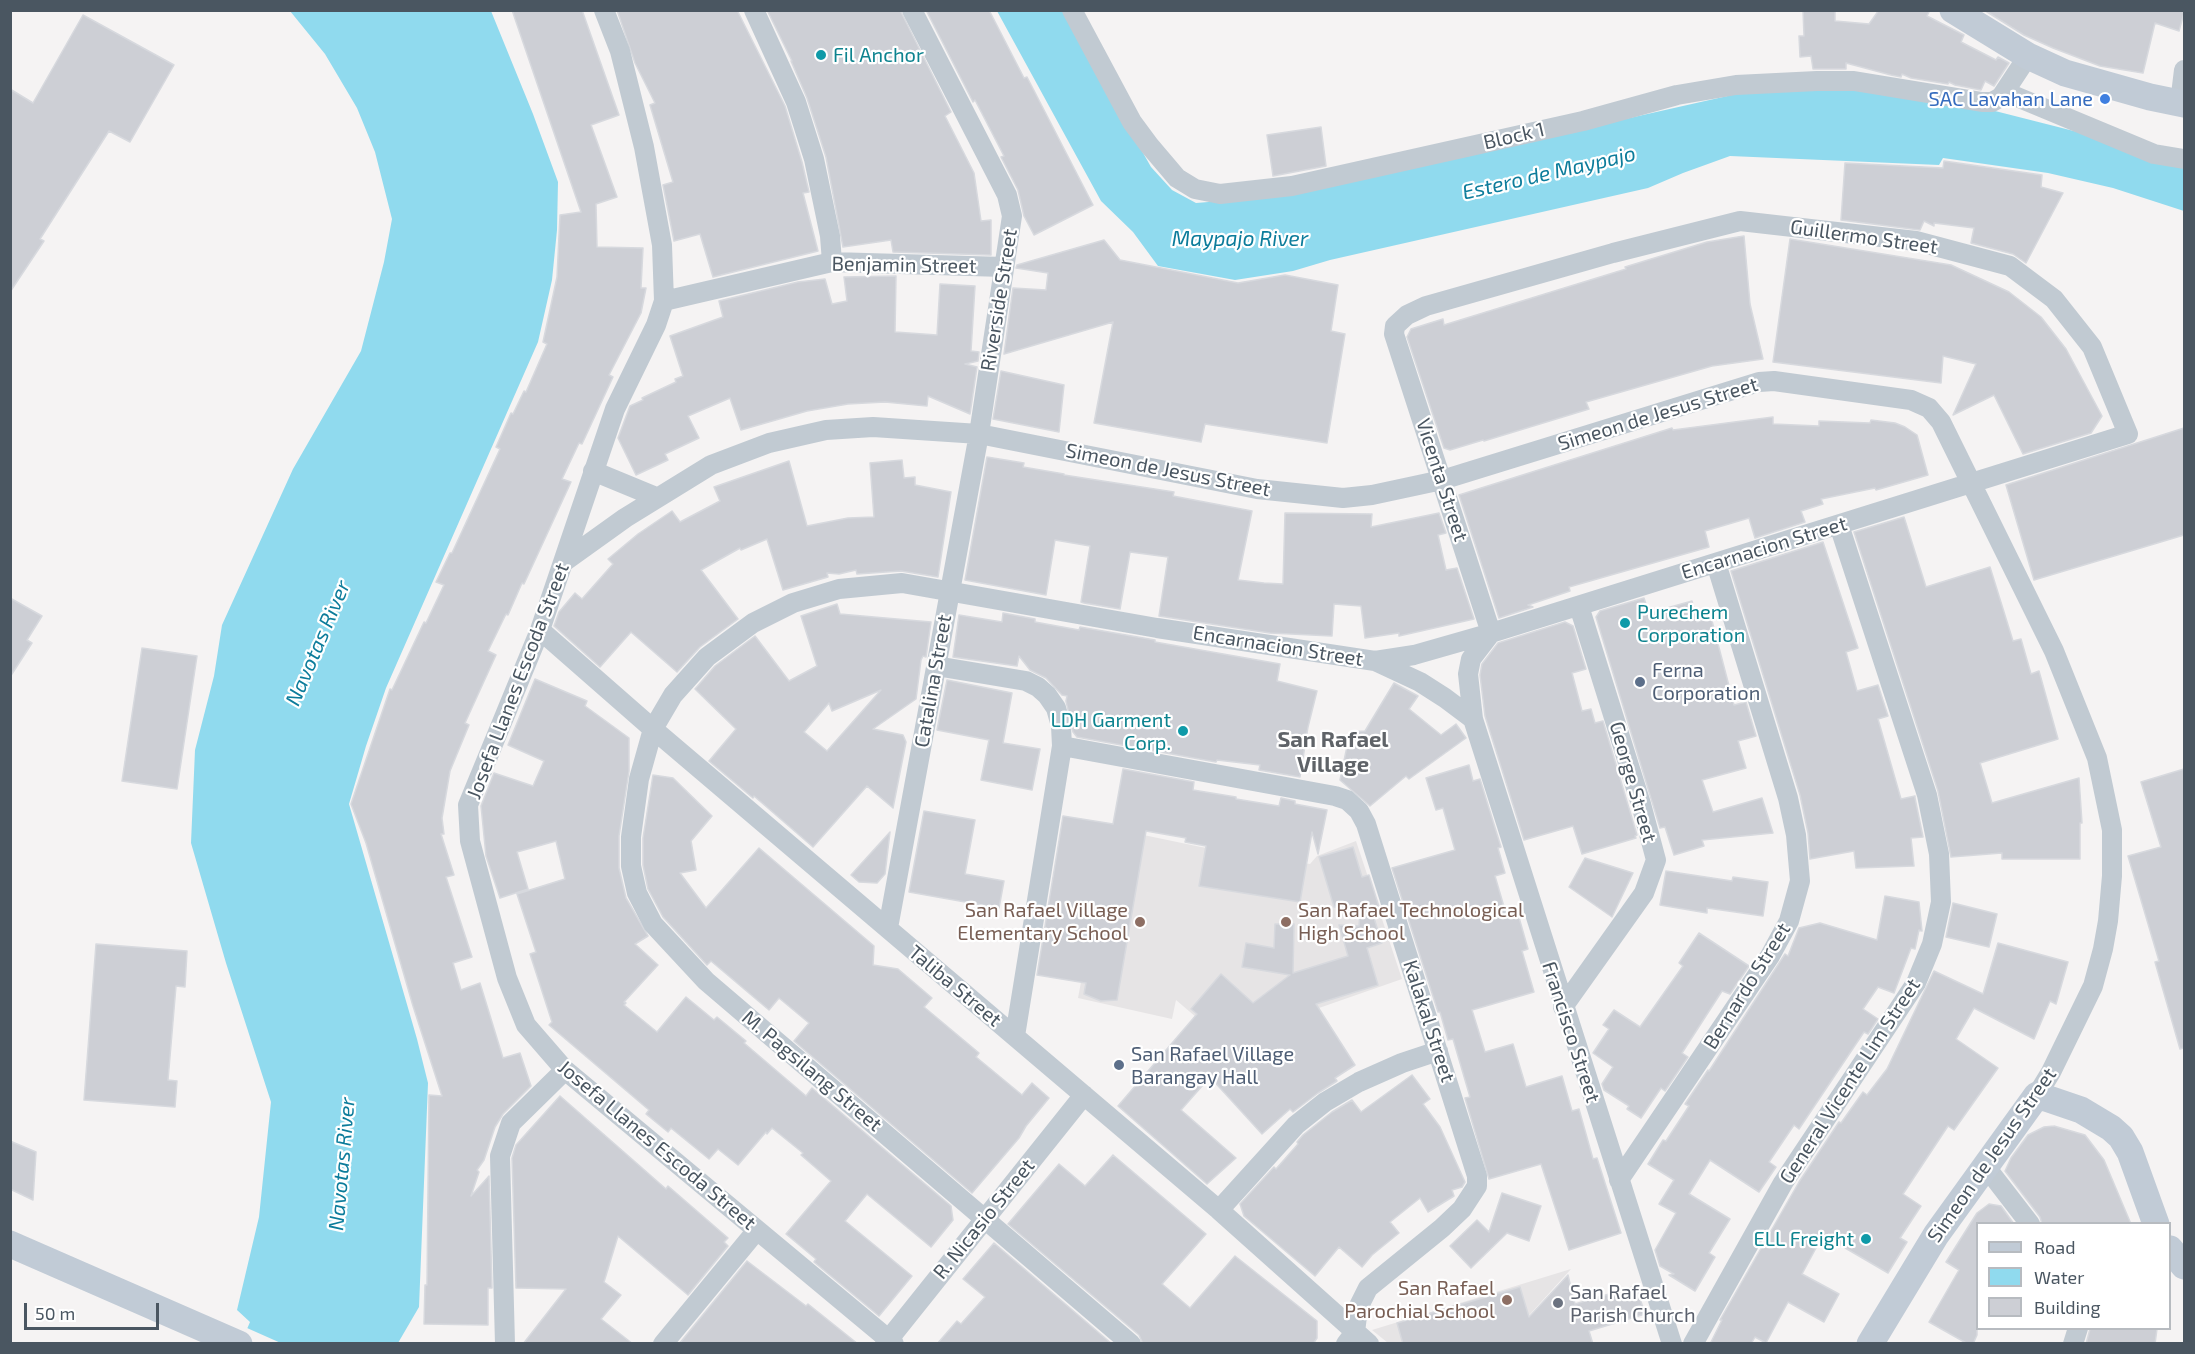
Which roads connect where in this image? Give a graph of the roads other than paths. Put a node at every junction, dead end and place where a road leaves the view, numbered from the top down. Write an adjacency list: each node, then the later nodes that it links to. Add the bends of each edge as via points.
1 (604, 10): 13 (street, Josefa Llanes Escoda Street, via 620,51 644,147 662,245)
2 (754, 10): 11 (street, via 796,102 814,159)
3 (912, 10): 12 (street, Riverside Street, via 1007,195 1012,216)
4 (1072, 10): 8 (street, Block 1, via 1132,122 1149,145 1177,178 1195,189 1220,194 1292,186 1583,121 1677,95 1736,85 1854,81 1982,102 1992,102)
5 (1953, 10): 6 (street)
6 (2028, 56): 8 (street); 9 (street, via 2066,73)
7 (2184, 70): 9 (street)
8 (2005, 92): 10 (street, via 2154,154)
9 (2182, 104)
10 (2184, 159)
11 (832, 262): 12 (street, Benjamin Street); 13 (street, Benjamin Street)
12 (1004, 267): 15 (street, Riverside Street)
13 (664, 301): 16 (street, Josefa Llanes Escoda Street, via 615,409)
14 (1395, 326): 17 (street, Vicenta Street, via 1394,334); 18 (street, Guillermo Street, via 1426,306 1740,220 1916,241 2010,266 2054,299 2092,347 2128,434)
15 (979, 434): 17 (street, Simeon de Jesus Street, via 1257,489 1343,498); 19 (street, Simeon de Jesus Street, via 873,427 825,430 770,443 711,465); 23 (street, Catalina Street)
16 (593, 471): 19 (street); 21 (street, Josefa Llanes Escoda Street)
17 (1442, 480): 18 (street, Simeon de Jesus Street, via 1760,382 1774,381 1911,400 1929,408 1941,422); 26 (street, Vicenta Street)
18 (1971, 484): 20 (street, Encarnacion Street); 38 (street, Simeon de Jesus Street, via 2059,661 2097,758 2112,830 2108,921 2093,986)
19 (656, 498): 21 (street, Simeon de Jesus Street)
20 (1839, 525): 22 (street, Encarnacion Street); 56 (street, General Vicente Lim Street, via 1927,795 1939,854 1941,902 1932,944 1916,983 1783,1183)
21 (565, 561): 25 (street, Josefa Llanes Escoda Street)
22 (1716, 563): 24 (street, Encarnacion Street); 40 (street, Bernardo Street, via 1788,798 1800,881 1788,921 1770,956)
23 (950, 591): 27 (street, Encarnacion Street); 28 (street, Catalina Street); 30 (street, Encarnacion Street, via 902,584 838,589 793,603 753,622 707,657 673,695)
24 (1579, 606): 26 (street, Encarnacion Street); 33 (street, George Street, via 1656,860 1644,893)
25 (540, 630): 30 (street, Taliba Street); 36 (street, Josefa Llanes Escoda Street, via 468,805 470,841 507,978 526,1025)
26 (1491, 633): 27 (street, Encarnacion Street, via 1414,655); 29 (street, Francisco Street, via 1472,659 1468,674)
27 (1375, 661): 29 (street, via 1420,682)
28 (936, 666): 31 (street, via 1026,681 1038,687 1056,708); 32 (street, Catalina Street)
29 (1473, 719): 33 (street, Francisco Street)
30 (653, 729): 32 (street, Taliba Street); 42 (street, M. Pagsilang Street, via 639,779 631,866 637,893 653,924 706,981)
31 (1062, 746): 34 (street); 35 (street, Kalakal Street, via 1347,800 1366,824)
32 (888, 928): 34 (street, Taliba Street)
33 (1563, 1007): 40 (street, Francisco Street)
34 (1014, 1036): 37 (street, Taliba Street)
35 (1438, 1052): 41 (street, via 1391,1067 1325,1102 1296,1125); 49 (street, Kalakal Street, via 1477,1186 1462,1209 1442,1228 1368,1288 1358,1308)
36 (565, 1070): 45 (street, Josefa Llanes Escoda Street); 52 (street, via 511,1123 500,1156)
37 (1084, 1095): 41 (street, Taliba Street); 42 (street, R. Nicasio Street)
38 (2037, 1095): 39 (street, Simeon de Jesus Street); 44 (street, via 2081,1110 2121,1137)
39 (1986, 1167): 43 (street); 57 (street, Simeon de Jesus Street, via 1936,1234)
40 (1619, 1180): 55 (street, Francisco Street)
41 (1219, 1210): 49 (street, Taliba Street)
42 (985, 1219): 50 (street, R. Nicasio Street); 54 (street, M. Pagsilang Street)
43 (2028, 1222)
44 (2155, 1222)
45 (757, 1230): 50 (street, Josefa Llanes Escoda Street); 53 (street)
46 (10, 1244): 51 (street)
47 (2171, 1251): 48 (street)
48 (2184, 1266)
49 (1357, 1340)
50 (889, 1342)
51 (239, 1344)
52 (506, 1344)
53 (663, 1344)
54 (1131, 1344)
55 (1672, 1344)
56 (1693, 1344)
57 (1870, 1344)

